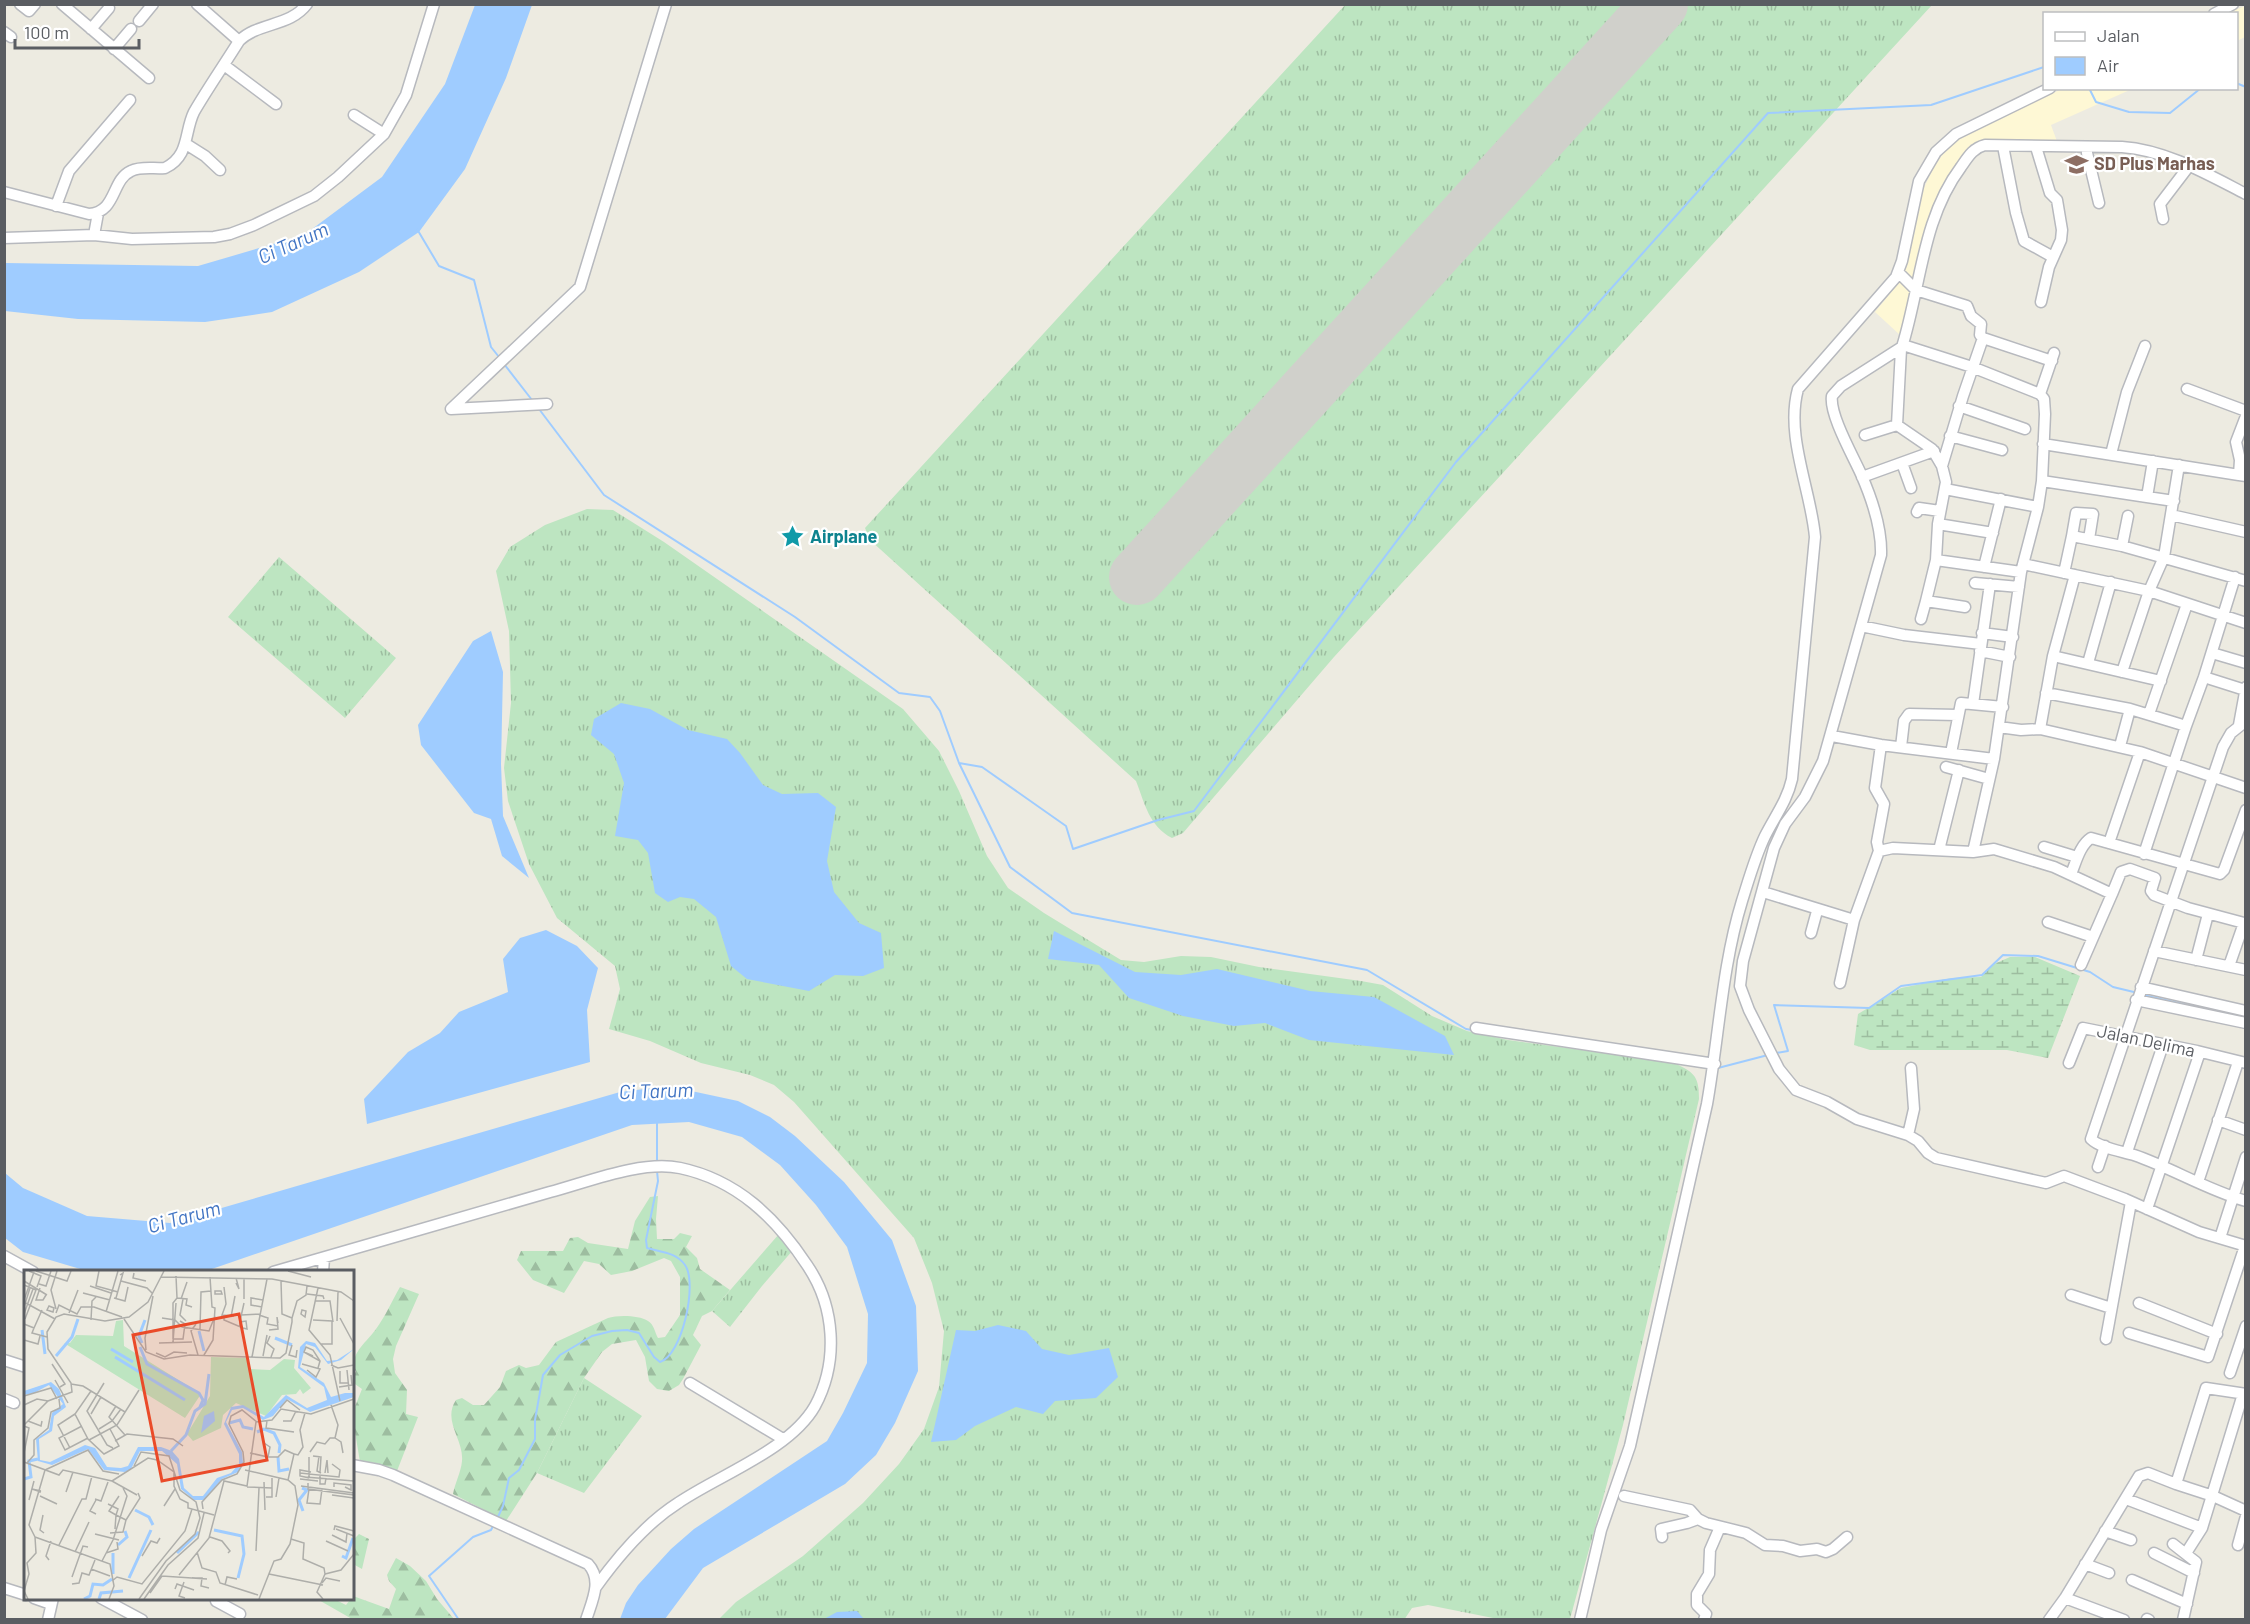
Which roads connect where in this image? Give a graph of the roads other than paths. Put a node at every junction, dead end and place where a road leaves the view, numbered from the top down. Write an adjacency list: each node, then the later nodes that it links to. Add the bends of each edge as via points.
1 (20, 4): 2 (street, via 29,12)
2 (35, 4)
3 (153, 4): 12 (street)
4 (197, 4): 15 (street)
5 (307, 4): 15 (street, via 291,18 247,32)
6 (434, 4): 23 (street, via 406,95)
7 (666, 4): 48 (street, via 580,287 451,409)
8 (2234, 4): 11 (street)
9 (69, 6): 13 (street)
10 (109, 8): 13 (street)
11 (2218, 12)
12 (139, 21)
13 (92, 29): 16 (street)
14 (131, 29): 16 (street)
15 (239, 41): 17 (street)
16 (114, 48): 18 (street)
17 (224, 65): 21 (street); 24 (street, via 193,114)
18 (149, 78)
19 (2046, 90): 39 (street, via 1943,143 1919,181)
20 (130, 100): 33 (street, via 69,171)
21 (276, 104)
22 (354, 115): 23 (street)
23 (384, 134): 36 (street, via 326,188 230,234 197,239)
24 (186, 144): 29 (street); 34 (street, via 169,166 127,173)
25 (2002, 146): 26 (street); 38 (street, via 2024,241); 40 (street, via 1985,145 1974,150 1947,187 1934,217)
26 (2036, 147): 27 (street); 38 (street, via 2050,193 2057,200 2062,230)
27 (2087, 147): 28 (street, via 2139,149); 32 (street)
28 (2189, 166): 31 (street); 35 (street, via 2160,204)
29 (220, 170)
30 (4, 192): 33 (street)
31 (2246, 194)
32 (2099, 203)
33 (56, 206): 34 (street)
34 (98, 213): 36 (street)
35 (2163, 219)
36 (94, 236): 37 (street)
37 (4, 238)
38 (2053, 257): 41 (street)
39 (1899, 273): 40 (street); 151 (street, via 1808,376 1796,396 1794,426 1813,516 1815,545 1795,766 1790,791 1757,856)
40 (1916, 290): 42 (street, via 1967,306 1971,316 1981,322); 44 (street)
41 (2041, 302)
42 (1983, 338): 45 (street); 47 (street, via 2053,357)
43 (2145, 346): 59 (street)
44 (1902, 347): 45 (street); 52 (street); 65 (street, via 1841,386 1832,396 1834,413)
45 (1972, 367): 47 (street); 49 (street)
46 (2187, 390): 50 (street)
47 (2040, 394): 56 (street, via 2045,408)
48 (547, 404)
49 (1959, 406): 53 (street); 55 (street)
50 (2246, 411)
51 (2246, 416): 64 (street, via 2236,442)
52 (1897, 425): 54 (street); 58 (street)
53 (2025, 429)
54 (1865, 435)
55 (1950, 436): 57 (street); 63 (street)
56 (2043, 444): 59 (street); 66 (street)
57 (2002, 450)
58 (1934, 451): 61 (street); 63 (street)
59 (2110, 454): 60 (street)
60 (2153, 461): 62 (street); 69 (street)
61 (1902, 463): 65 (street); 67 (street)
62 (2180, 465): 64 (street); 71 (street)
63 (1942, 466): 68 (street)
64 (2242, 475)
65 (1862, 477): 100 (street, via 1877,520 1881,546)
66 (2042, 481): 69 (street); 72 (street)
67 (1911, 488)
68 (1945, 489): 70 (street); 73 (street)
69 (2147, 497): 71 (street)
70 (2001, 499): 72 (street); 79 (street)
71 (2174, 501): 75 (street)
72 (2038, 507): 86 (street)
73 (1941, 511): 74 (street, via 1919,508); 77 (street)
74 (1917, 512)
75 (2171, 515): 78 (street); 83 (street)
76 (2128, 516): 82 (street)
77 (1938, 524): 79 (street); 84 (street)
78 (2246, 532)
79 (1993, 533): 85 (street)
80 (2072, 536): 81 (street); 81 (street, via 2076,514 2093,514); 87 (street)
81 (2089, 539): 82 (street)
82 (2122, 546): 83 (street)
83 (2164, 557): 88 (street); 93 (street)
84 (1936, 560): 85 (street); 94 (street)
85 (1984, 567): 86 (street)
86 (2022, 568): 87 (street); 92 (street)
87 (2070, 574): 89 (street); 104 (street)
88 (2240, 579): 97 (street)
89 (2111, 582): 93 (street); 106 (street)
90 (1975, 583): 91 (street)
91 (1990, 584): 92 (street); 102 (street)
92 (2019, 587): 101 (street)
93 (2149, 591): 95 (street); 108 (street)
94 (1926, 601): 96 (street); 98 (street)
95 (2187, 604): 97 (street); 110 (street)
96 (1965, 607)
97 (2222, 616): 99 (street); 103 (street)
98 (1921, 619)
99 (2246, 623)
100 (1862, 626): 102 (street); 122 (street)
101 (2013, 637): 102 (street); 105 (street)
102 (1981, 643): 105 (street); 113 (street)
103 (2212, 653): 107 (street); 109 (street)
104 (2053, 656): 106 (street); 112 (street)
105 (2010, 657): 114 (street)
106 (2088, 663): 108 (street)
107 (2246, 663)
108 (2122, 672): 110 (street)
109 (2204, 678): 111 (street); 119 (street)
110 (2161, 681): 116 (street)
111 (2245, 688): 118 (street)
112 (2046, 693): 115 (street); 121 (street)
113 (1973, 704): 114 (street); 117 (street, via 1961,702)
114 (2003, 707): 120 (street)
115 (2130, 709): 116 (street); 124 (street)
116 (2149, 714): 119 (street)
117 (1958, 715): 125 (street, via 1909,714 1904,721); 127 (street)
118 (2242, 723): 132 (street, via 2223,747)
119 (2186, 726): 129 (street)
120 (2000, 727): 121 (street); 128 (street)
121 (2040, 729): 124 (street)
122 (1832, 736): 123 (street); 145 (street, via 1814,782 1780,835)
123 (1881, 745): 125 (street); 139 (street, via 1875,779 1876,792 1884,804 1876,842)
124 (2120, 746): 126 (street)
125 (1901, 747): 127 (street)
126 (2140, 752): 129 (street); 136 (street)
127 (1951, 753): 128 (street)
128 (1994, 759): 133 (street)
129 (2175, 763): 132 (street); 141 (street)
130 (1946, 767): 131 (street)
131 (1959, 770): 133 (street); 138 (street)
132 (2213, 776): 134 (street); 143 (street)
133 (1989, 779): 140 (street)
134 (2246, 788)
135 (2246, 810): 143 (street, via 2223,872 2217,874)
136 (2109, 843): 141 (street); 142 (street, via 2090,839)
137 (2044, 847): 142 (street)
138 (1939, 850): 139 (street); 140 (street)
139 (1879, 851): 150 (street)
140 (1973, 852): 144 (street, via 1997,850)
141 (2144, 854): 143 (street)
142 (2077, 857): 144 (street)
143 (2184, 864): 147 (street)
144 (2071, 874): 146 (street)
145 (1763, 892): 148 (street); 154 (street)
146 (2112, 894): 147 (street, via 2121,872 2130,869 2155,878 2152,893); 156 (street)
147 (2171, 901): 149 (street); 157 (street)
148 (1817, 910): 150 (street); 155 (street)
149 (2208, 914): 153 (street); 158 (street)
150 (1854, 920): 162 (street)
151 (1737, 921): 154 (street); 172 (street)
152 (2048, 922): 156 (street)
153 (2245, 923): 160 (street)
154 (1754, 924): 176 (street, via 1740,986 1779,1069 1796,1090 1862,1121)
155 (1811, 933)
156 (2093, 937): 159 (street)
157 (2154, 951): 158 (street); 163 (street)
158 (2196, 960): 160 (street)
159 (2081, 964)
160 (2229, 966): 161 (street)
161 (2246, 970)
162 (1840, 983)
163 (2138, 994): 164 (street); 165 (street); 167 (street)
164 (2246, 1011)
165 (2246, 1023)
166 (1476, 1028): 172 (street)
167 (2125, 1037): 168 (street, Jalan Delima); 170 (street, Jalan Delima, via 2081,1028); 177 (street, via 2092,1135 2092,1141)
168 (2163, 1045): 169 (street, Jalan Delima); 178 (street)
169 (2200, 1052): 171 (street, Jalan Delima); 180 (street)
170 (2069, 1063)
171 (2242, 1063): 174 (street)
172 (1715, 1064): 241 (street, via 1630,1446 1601,1530)
173 (1911, 1068): 176 (street, via 1914,1114)
174 (2218, 1120): 175 (street); 182 (street)
175 (2246, 1130)
176 (1908, 1135): 185 (street, via 1936,1158 2046,1183 2064,1176)
177 (2105, 1146): 178 (street); 181 (street)
178 (2127, 1152): 180 (street)
179 (2246, 1157): 183 (street)
180 (2162, 1165): 182 (street); 186 (street)
181 (2098, 1167)
182 (2198, 1182): 183 (street)
183 (2233, 1197): 184 (street); 187 (street)
184 (2246, 1201)
185 (2132, 1202): 186 (street); 196 (street)
186 (2147, 1209): 187 (street)
187 (2220, 1238): 188 (street)
188 (2245, 1246): 199 (street)
189 (4, 1256): 191 (street)
190 (324, 1258): 192 (street); 193 (street); 206 (street, via 649,1167 665,1166 703,1175 744,1194 767,1215 819,1283 830,1322 830,1365 806,1419)
191 (29, 1270)
192 (280, 1270)
193 (323, 1270)
194 (2071, 1295): 196 (street)
195 (2139, 1303): 199 (street)
196 (2111, 1308): 200 (street)
197 (2246, 1326): 203 (street)
198 (2129, 1333): 199 (street, via 2205,1357 2209,1356)
199 (2217, 1334)
200 (2106, 1339)
201 (6, 1364): 202 (street)
202 (24, 1367)
203 (2230, 1373)
204 (690, 1383): 206 (street)
205 (2244, 1394): 208 (street, via 2206,1388); 210 (street)
206 (783, 1439): 229 (street, via 660,1515)
207 (354, 1465): 229 (street, via 393,1475 588,1564)
208 (2176, 1484): 210 (street); 211 (street, via 2142,1474)
209 (1624, 1496): 214 (street, via 1690,1510)
210 (2212, 1496): 212 (street); 216 (street)
211 (2126, 1499): 216 (street); 217 (street)
212 (2246, 1511)
213 (2246, 1516): 222 (street)
214 (1698, 1519): 215 (street); 218 (street, via 1661,1529)
215 (1720, 1527): 219 (street, via 1746,1533 1765,1545 1800,1551 1830,1551); 242 (street, via 1710,1550 1709,1574 1696,1597 1697,1605 1706,1614)
216 (2202, 1528): 223 (street)
217 (2105, 1531): 220 (street); 225 (street)
218 (1662, 1537)
219 (1847, 1537)
220 (2131, 1540)
221 (2173, 1544): 227 (street, via 2195,1560)
222 (2238, 1545)
223 (2188, 1550)
224 (2154, 1553): 227 (street)
225 (2085, 1564): 226 (street); 232 (street)
226 (2109, 1573)
227 (2194, 1573): 236 (street)
228 (2132, 1580): 236 (street)
229 (596, 1587): 240 (street)
230 (4, 1588): 231 (street)
231 (24, 1595)
232 (2065, 1598): 243 (street); 244 (street)
233 (103, 1600): 239 (street)
234 (216, 1600): 237 (street)
235 (52, 1601): 238 (street)
236 (2187, 1604): 245 (street)
237 (242, 1618)
238 (48, 1620)
239 (142, 1620)
240 (586, 1620)
241 (1580, 1620)
242 (1704, 1620)
243 (2049, 1620)
244 (2124, 1620)
245 (2183, 1620)

